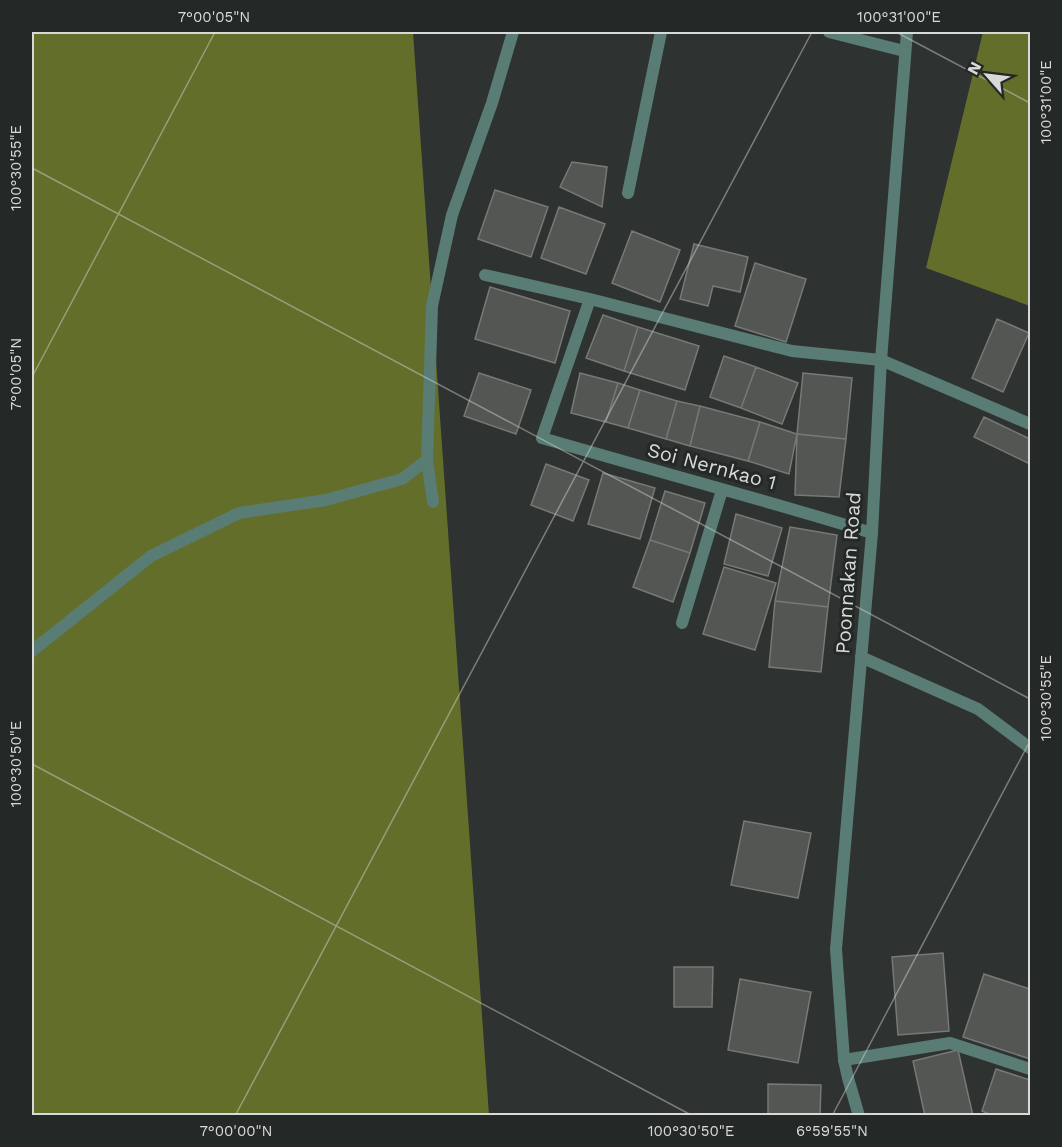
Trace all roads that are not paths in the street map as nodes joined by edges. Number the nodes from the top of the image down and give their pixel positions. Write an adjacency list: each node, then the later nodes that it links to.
1 (513, 32): 11 (street)
2 (660, 32): 6 (street)
3 (829, 32): 5 (street)
4 (907, 32): 5 (street, Poonnakan Road)
5 (904, 51): 9 (street, Poonnakan Road)
6 (628, 193)
7 (485, 275): 8 (street)
8 (591, 299): 9 (street); 12 (street, Soi Nernkao 1)
9 (881, 360): 10 (street); 14 (street, Poonnakan Road)
10 (1030, 424)
11 (427, 459): 13 (street); 16 (street)
12 (722, 490): 14 (street, Soi Nernkao 1); 15 (street)
13 (433, 502)
14 (872, 533): 17 (street, Poonnakan Road)
15 (682, 623)
16 (32, 651)
17 (861, 657): 18 (street); 19 (street, Poonnakan Road)
18 (1030, 748)
19 (844, 1060): 20 (street); 21 (street, Poonnakan Road)
20 (1030, 1069)
21 (859, 1116)

